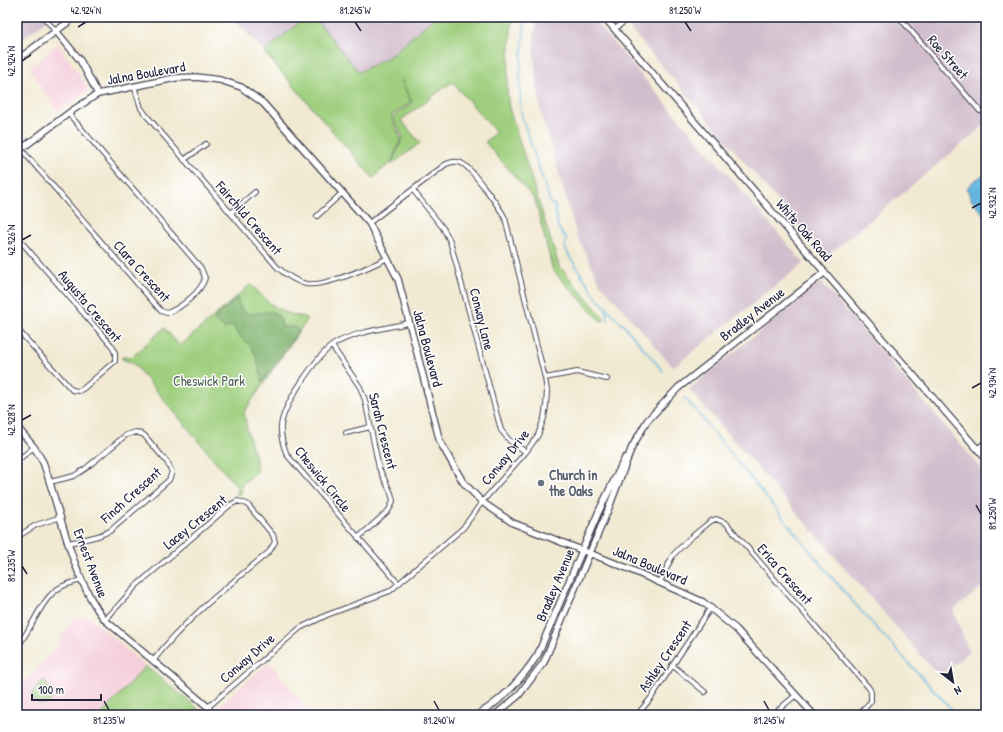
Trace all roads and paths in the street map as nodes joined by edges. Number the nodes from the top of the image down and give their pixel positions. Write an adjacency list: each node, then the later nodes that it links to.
1 (43, 17): 7 (street)
2 (75, 17): 7 (street)
3 (604, 17): 6 (street, White Oak Road)
4 (630, 17): 6 (street)
5 (899, 17): 11 (street, Roe Street)
6 (614, 29): 24 (street, White Oak Road)
7 (56, 31): 8 (street); 10 (street)
8 (17, 60)
9 (134, 86): 10 (street, Jalna Boulevard); 15 (street, Fairchild Crescent); 18 (street, Jalna Boulevard)
10 (98, 94): 12 (street, Jalna Boulevard)
11 (980, 111)
12 (68, 113): 14 (street, Jalna Boulevard); 14 (street, Clara Crescent)
13 (206, 144): 15 (street)
14 (19, 151)
15 (184, 160): 19 (street, Fairchild Crescent)
16 (413, 190): 21 (street, Conway Drive); 28 (street, Conway Drive); 37 (street, Conway Lane)
17 (255, 192): 19 (street)
18 (342, 193): 20 (street); 21 (street, Jalna Boulevard)
19 (231, 213): 23 (street, Fairchild Crescent)
20 (317, 216)
21 (369, 223): 23 (street, Jalna Boulevard)
22 (17, 237): 26 (street, Augusta Crescent)
23 (388, 258): 25 (street, Jalna Boulevard)
24 (825, 272): 35 (street, Bradley Avenue); 36 (street, White Oak Road)
25 (409, 323): 27 (street, Cheswick Circle); 41 (street, Jalna Boulevard)
26 (17, 329)
27 (332, 346): 31 (street, Sarah Crescent); 44 (street, Cheswick Circle)
28 (545, 378): 29 (street); 37 (street, Conway Drive)
29 (607, 379)
30 (17, 427): 34 (street, Ernest Avenue)
31 (370, 427): 32 (street); 44 (street, Sarah Crescent)
32 (346, 433)
33 (986, 444): 36 (street)
34 (34, 447): 39 (street); 40 (street, Ernest Avenue)
35 (632, 447): 46 (street, Bradley Avenue); 47 (street, Bradley Avenue)
36 (978, 450): 38 (street, White Oak Road)
37 (526, 452): 41 (street, Conway Drive)
38 (986, 459)
39 (17, 461)
40 (50, 482): 42 (street, Ernest Avenue); 45 (street, Finch Crescent)
41 (482, 502): 46 (street, Jalna Boulevard); 50 (street, Conway Drive)
42 (61, 517): 43 (street); 45 (street, Ernest Avenue)
43 (17, 537)
44 (358, 538): 50 (street, Cheswick Circle)
45 (69, 543): 48 (street, Ernest Avenue)
46 (583, 551): 47 (street, Jalna Boulevard); 60 (street, Bradley Avenue)
47 (590, 553): 49 (street, Jalna Boulevard); 61 (street, Bradley Avenue)
48 (81, 580): 52 (street, Ernest Avenue); 53 (street)
49 (660, 582): 51 (street, Jalna Boulevard); 65 (street, Erica Crescent)
50 (398, 583): 58 (street, Conway Drive)
51 (711, 607): 55 (street, Ashley Crescent); 57 (street, Jalna Boulevard)
52 (105, 620): 54 (street, Ernest Avenue); 54 (street, Lacey Crescent)
53 (17, 647)
54 (153, 661): 58 (street, Ernest Avenue)
55 (672, 665): 56 (street); 62 (street, Ashley Crescent)
56 (705, 692)
57 (796, 695): 63 (street); 64 (street, Jalna Boulevard)
58 (208, 707): 59 (street, Ernest Avenue)
59 (212, 715)
60 (477, 715)
61 (495, 715)
62 (637, 715)
63 (772, 715)
64 (814, 715)
65 (859, 715)

